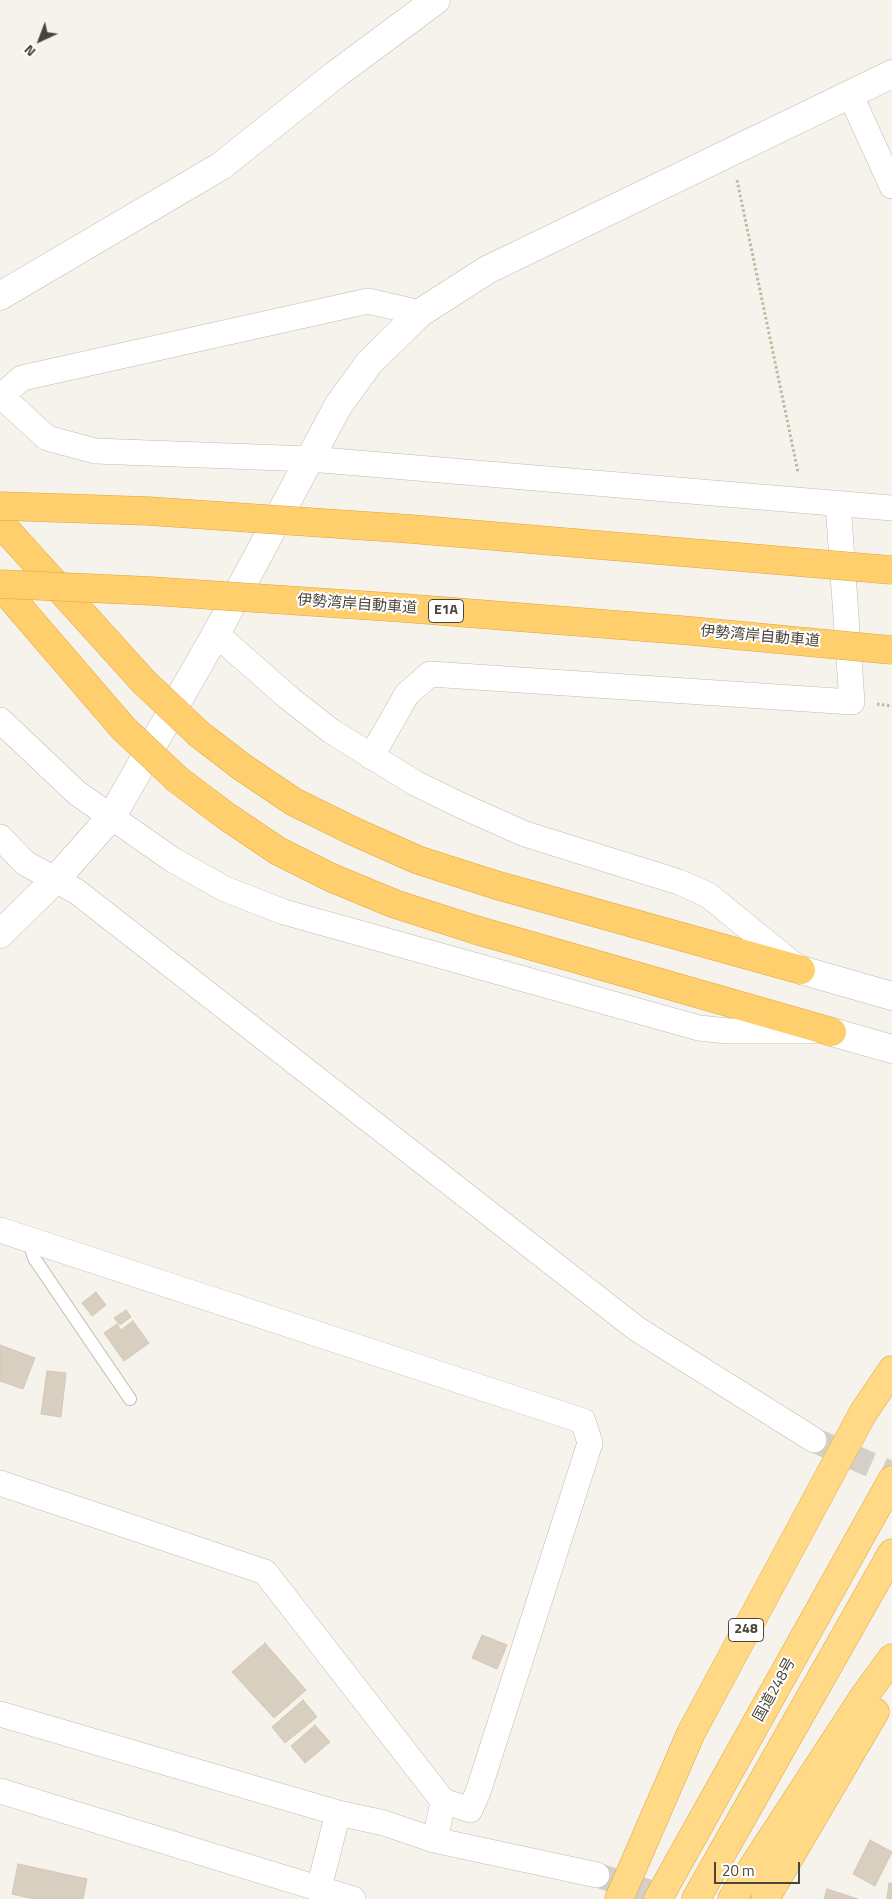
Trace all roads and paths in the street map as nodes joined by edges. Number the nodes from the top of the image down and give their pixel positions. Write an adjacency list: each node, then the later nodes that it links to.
1 (436, 0): 6 (street)
2 (892, 74): 3 (street)
3 (850, 94): 4 (street); 5 (street)
4 (730, 151): 7 (street); 10 (path)
5 (892, 186)
6 (0, 296)
7 (420, 313): 8 (street); 9 (street)
8 (0, 395): 9 (street)
9 (310, 459): 10 (street); 17 (street)
10 (804, 500): 11 (street)
11 (838, 502): 13 (street); 20 (street)
12 (0, 506): 15 (highway, bridge)
13 (892, 508)
14 (0, 523): 25 (highway, bridge)
15 (892, 570)
16 (0, 585): 18 (highway, 伊勢湾岸自動車道 / E1A, bridge); 27 (highway, bridge)
17 (216, 634): 20 (street); 21 (street)
18 (892, 650)
19 (0, 720): 21 (street)
20 (371, 757): 25 (street)
21 (112, 816): 23 (street); 27 (street)
22 (0, 837): 23 (street)
23 (56, 880): 24 (street); 33 (street)
24 (0, 934)
25 (801, 970): 26 (street)
26 (892, 996)
27 (832, 1032): 28 (street)
28 (892, 1049)
29 (0, 1230): 30 (street)
30 (28, 1239): 32 (lane); 41 (street)
31 (892, 1370): 47 (highway, 248)
32 (130, 1399)
33 (814, 1440)
34 (892, 1480): 48 (highway, 国道248号)
35 (0, 1483): 41 (street)
36 (892, 1553): 49 (highway)
37 (892, 1658): 50 (highway)
38 (892, 1664): 51 (highway)
39 (0, 1714): 42 (street)
40 (0, 1791): 45 (street)
41 (443, 1801): 43 (street)
42 (338, 1813): 43 (street); 45 (street)
43 (434, 1840): 44 (street)
44 (597, 1875)
45 (319, 1888): 46 (street)
46 (353, 1899)
47 (619, 1899)
48 (658, 1899)
49 (696, 1899)
50 (732, 1899)
51 (765, 1899)

